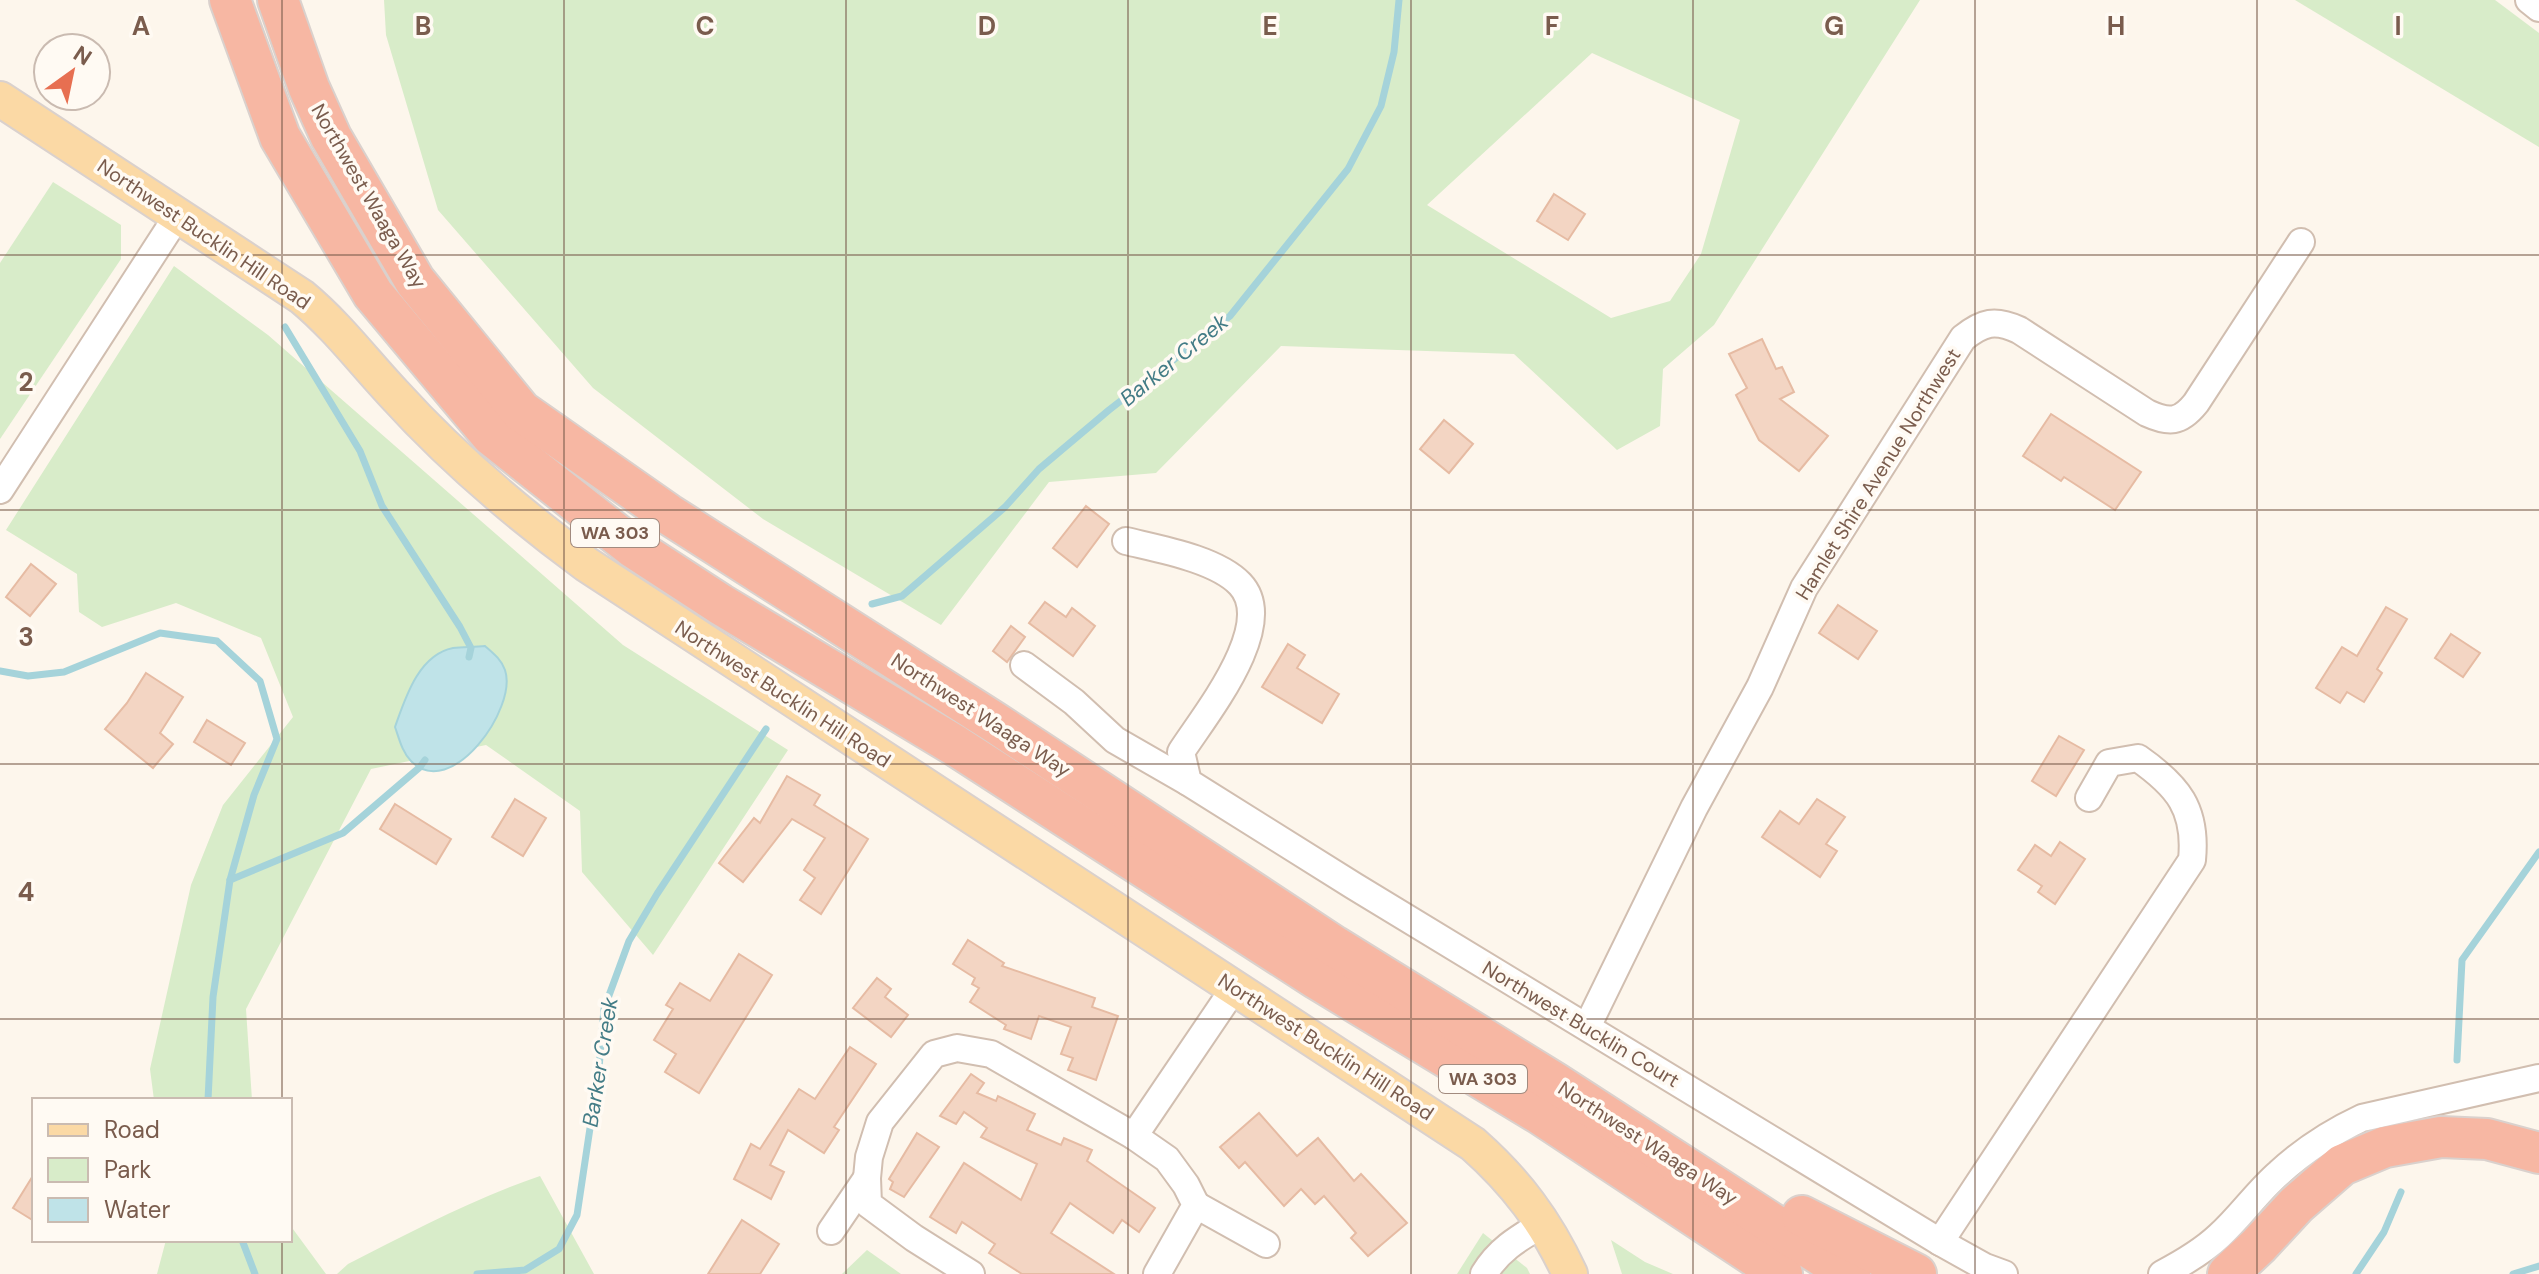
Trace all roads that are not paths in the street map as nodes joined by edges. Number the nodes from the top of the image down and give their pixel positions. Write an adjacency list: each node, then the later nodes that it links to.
1 (230, 0): 32 (highway, Northwest Waaga Way / WA 303)
2 (278, 0): 6 (highway, Northwest Waaga Way / WA 303)
3 (294, 0): 6 (highway)
4 (2529, 0): 5 (street)
5 (2539, 8)
6 (309, 88): 18 (highway, Northwest Waaga Way / WA 303)
7 (0, 99): 8 (main road, Northwest Bucklin Hill Road)
8 (178, 215): 10 (street); 15 (main road, Northwest Bucklin Hill Road)
9 (2301, 242): 16 (street, Hamlet Shire Avenue Northwest)
10 (0, 490)
11 (1126, 541): 13 (street)
12 (1024, 665): 13 (street, Northwest Bucklin Court)
13 (1188, 782): 16 (street, Northwest Bucklin Court)
14 (2089, 798): 26 (street)
15 (1235, 987): 19 (street); 24 (main road, Northwest Bucklin Hill Road)
16 (1587, 1027): 26 (street, Northwest Bucklin Court)
17 (2539, 1078): 36 (street)
18 (1578, 1099): 33 (highway, Northwest Waaga Way / WA 303); 34 (highway)
19 (1134, 1136): 22 (street); 23 (street)
20 (2539, 1153): 37 (highway)
21 (2539, 1174): 38 (highway)
22 (867, 1178): 25 (street); 28 (street)
23 (1196, 1205): 27 (street); 29 (street)
24 (1544, 1223): 30 (street); 31 (main road, Northwest Bucklin Hill Road)
25 (831, 1231)
26 (1940, 1242): 35 (street, Northwest Bucklin Court)
27 (1266, 1244)
28 (971, 1274)
29 (1157, 1274)
30 (1484, 1274)
31 (1570, 1274)
32 (1782, 1274)
33 (1850, 1274)
34 (1916, 1274)
35 (2004, 1274)
36 (2162, 1274)
37 (2228, 1274)
38 (2272, 1274)

